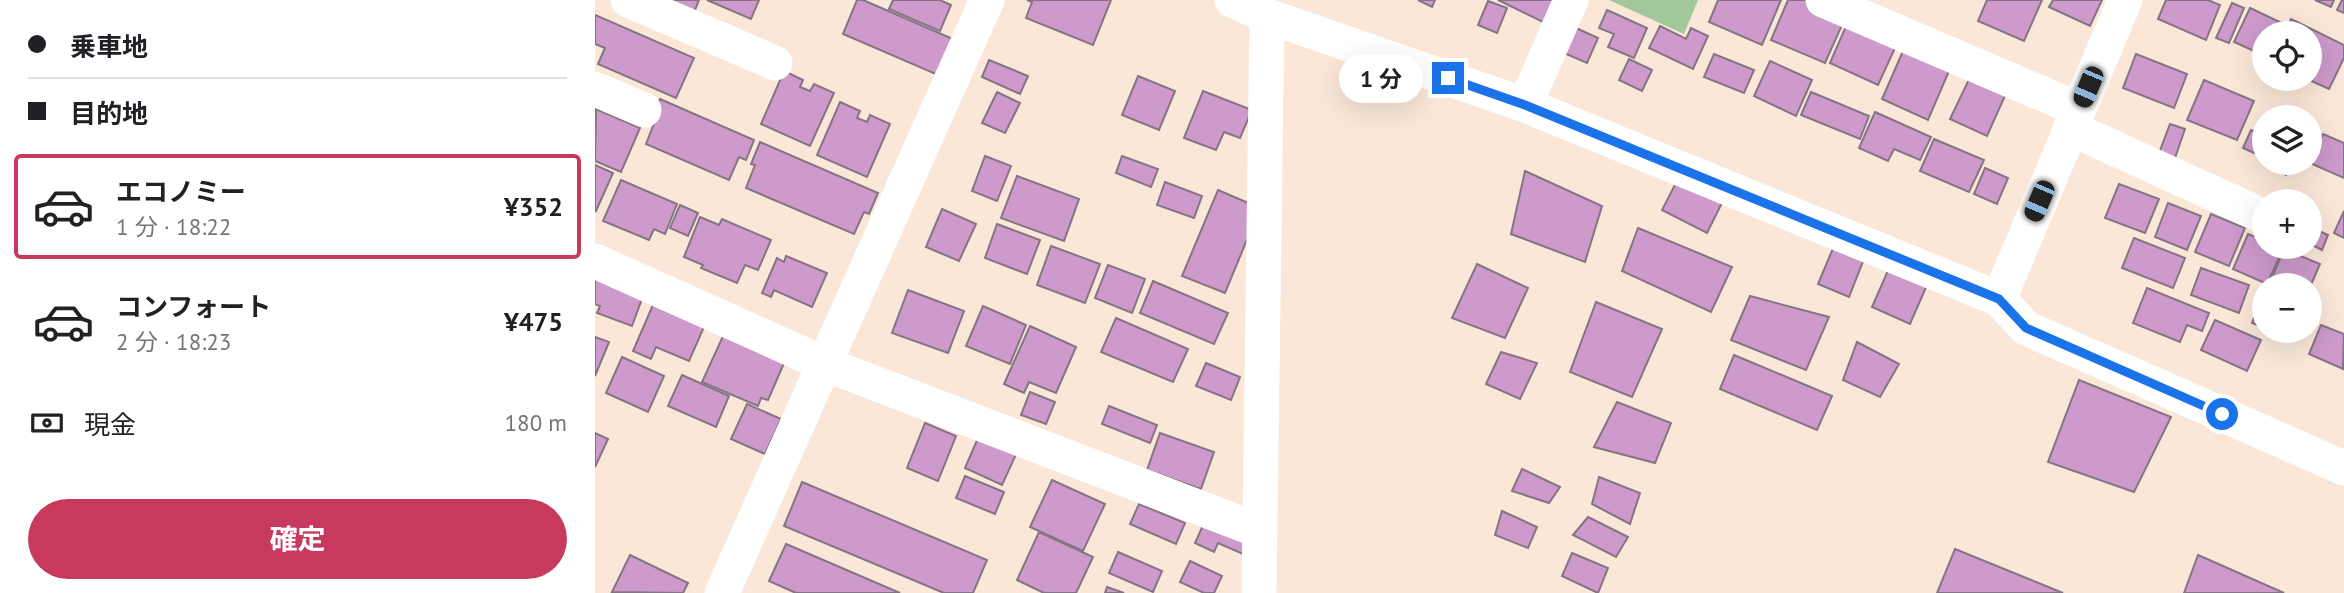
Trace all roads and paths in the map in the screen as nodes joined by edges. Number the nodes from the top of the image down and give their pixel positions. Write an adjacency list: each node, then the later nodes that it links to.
1 (628, 0): 8 (street)
2 (987, 0): 16 (street)
3 (1232, 0): 7 (street)
4 (1571, 0): 10 (street)
5 (1823, 0): 12 (street)
6 (2125, 0): 12 (street)
7 (1267, 16): 10 (street); 18 (street)
8 (775, 63)
9 (595, 89): 11 (street)
10 (1525, 105): 15 (street)
11 (644, 110)
12 (2074, 118): 13 (street); 15 (street)
13 (2252, 210)
14 (595, 261): 16 (street)
15 (1999, 299): 17 (street)
16 (825, 363): 18 (street); 19 (street)
17 (2344, 468)
18 (1260, 531): 20 (street)
19 (722, 593)
20 (1259, 593)

